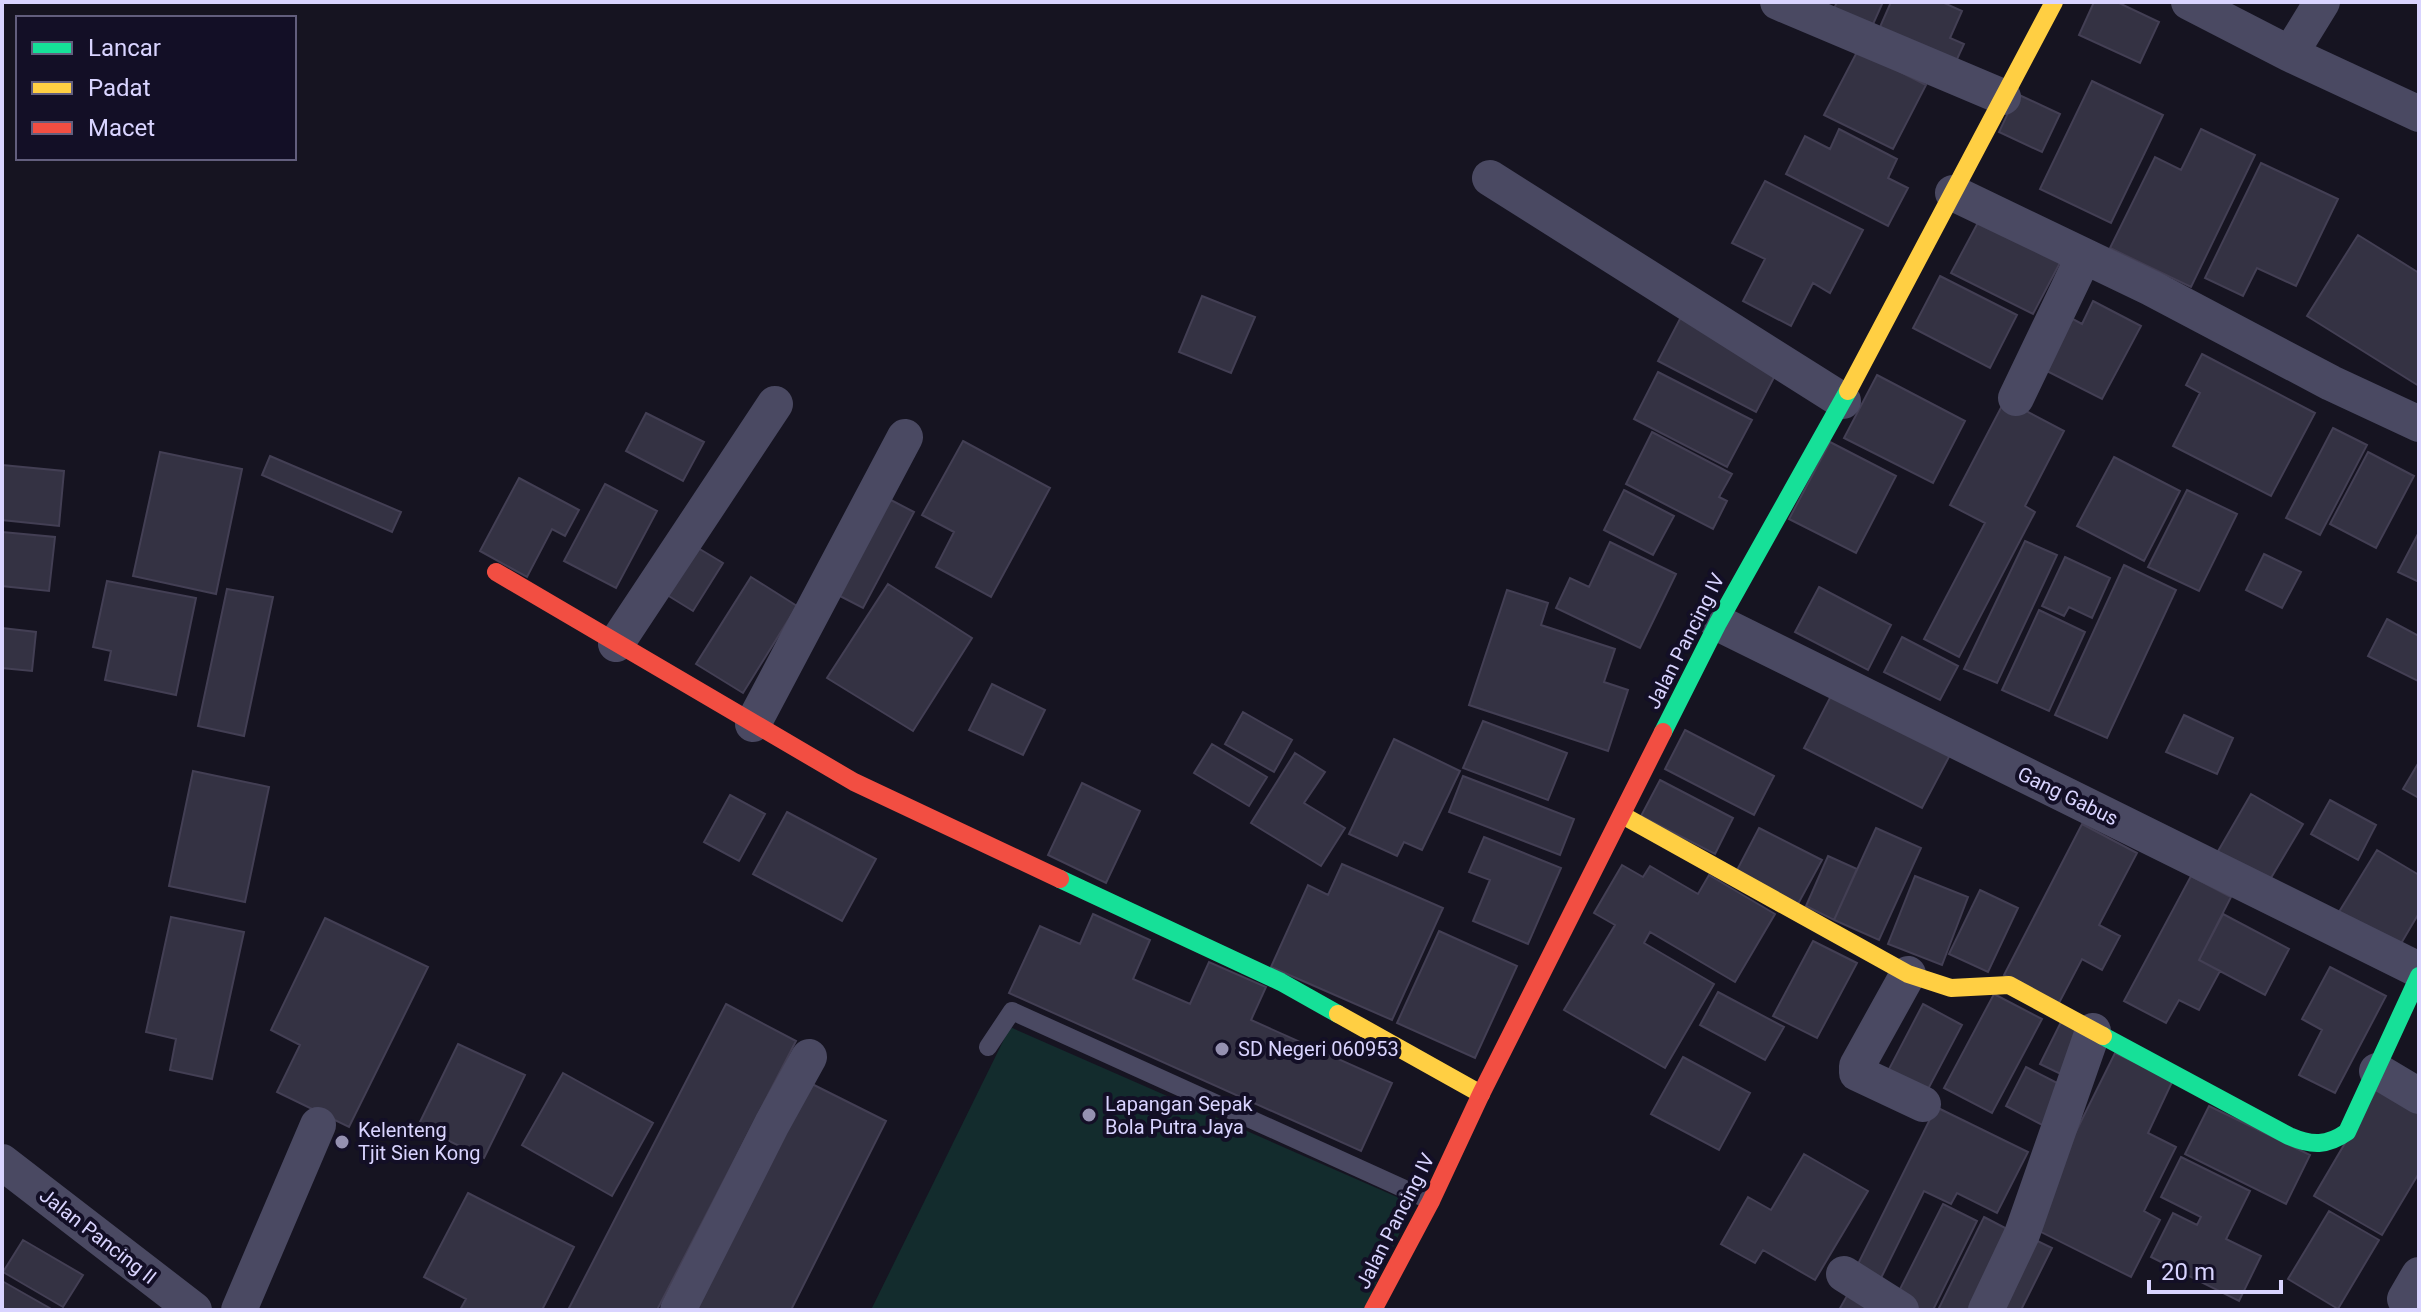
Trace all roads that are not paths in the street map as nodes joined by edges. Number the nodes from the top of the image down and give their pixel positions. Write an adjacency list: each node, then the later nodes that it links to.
1 (1778, 2): 6 (street)
2 (2054, 2): 6 (street, Jalan Pancing IV)
3 (2189, 2): 5 (street)
4 (2322, 2): 5 (street)
5 (2290, 54): 7 (street)
6 (2003, 97): 9 (street, Jalan Pancing IV)
7 (2419, 114)
8 (1490, 178): 12 (street)
9 (1953, 193): 10 (street); 12 (street, Jalan Pancing IV)
10 (2084, 256): 11 (street); 14 (street)
11 (2016, 398)
12 (1843, 401): 17 (street, Jalan Pancing IV)
13 (775, 404): 18 (street)
14 (2419, 424)
15 (905, 437): 19 (street)
16 (496, 572): 18 (street)
17 (1718, 623): 20 (street, Jalan Pancing IV); 21 (street, Gang Gabus)
18 (616, 644): 19 (street)
19 (753, 724): 27 (street)
20 (1622, 815): 22 (street); 27 (street, Jalan Pancing IV)
21 (2419, 973): 26 (street)
22 (1908, 974): 23 (street); 29 (street)
23 (2093, 1031): 26 (street); 39 (street)
24 (988, 1047): 32 (lane)
25 (809, 1057): 36 (street)
26 (2377, 1071): 28 (street)
27 (1481, 1094): 32 (street, Jalan Pancing IV)
28 (2419, 1096)
29 (1923, 1104)
30 (318, 1125): 35 (street)
31 (2, 1162): 34 (street, Jalan Pancing II)
32 (1431, 1201): 37 (street, Jalan Pancing IV)
33 (1844, 1274): 38 (street)
34 (194, 1310)
35 (239, 1310)
36 (678, 1310)
37 (1373, 1310)
38 (1901, 1310)
39 (1986, 1310)

